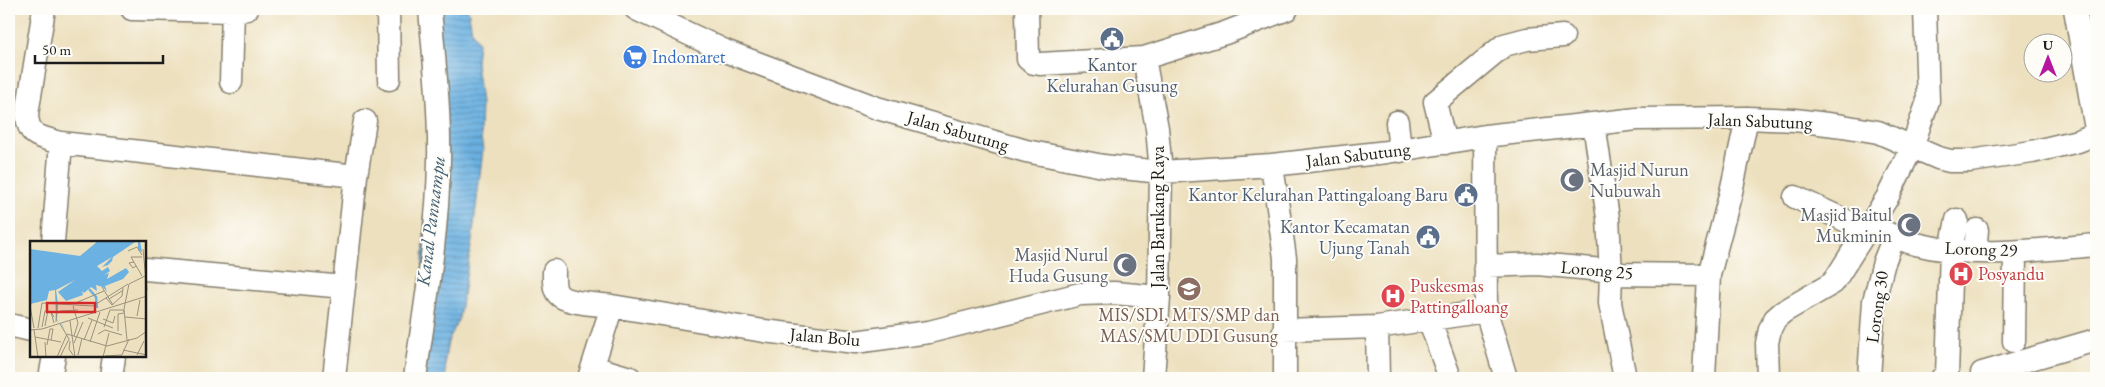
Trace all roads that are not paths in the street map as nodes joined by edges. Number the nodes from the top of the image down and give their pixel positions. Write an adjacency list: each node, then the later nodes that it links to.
1 (44, 9): 22 (street)
2 (132, 9): 3 (street)
3 (238, 9): 14 (street)
4 (388, 9): 13 (street)
5 (430, 9): 61 (street)
6 (636, 9): 27 (street, Jalan Sabutung)
7 (1027, 9): 12 (street)
8 (1287, 9): 12 (street)
9 (1924, 9): 24 (street)
10 (2075, 9): 19 (street)
11 (1563, 36): 23 (street)
12 (1144, 58): 27 (street, Jalan Barukang Raya)
13 (388, 79)
14 (231, 82)
15 (1747, 118): 18 (street, Jalan Sabutung); 24 (street, Jalan Sabutung); 41 (street)
16 (365, 121): 28 (street)
17 (1397, 122): 25 (street)
18 (1594, 124): 21 (street, Jalan Sabutung); 40 (street)
19 (2096, 130)
20 (2096, 134): 24 (street, Jalan Sabutung)
21 (1485, 136): 23 (street, Jalan Sabutung); 37 (street)
22 (61, 143): 28 (street); 33 (street)
23 (1445, 143): 25 (street, Jalan Sabutung)
24 (1912, 147): 31 (street)
25 (1400, 150): 26 (street, Jalan Sabutung)
26 (1272, 165): 27 (street, Jalan Sabutung); 50 (street)
27 (1161, 172): 43 (street, Jalan Barukang Raya)
28 (356, 176): 42 (street)
29 (1795, 197): 31 (street, Lorong 29)
30 (1957, 220): 35 (street)
31 (1864, 233): 32 (street, Lorong 29); 70 (street)
32 (1894, 237): 35 (street, Lorong 29); 71 (street, Lorong 30)
33 (53, 241)
34 (2096, 245): 36 (street, Lorong 29)
35 (1951, 249): 36 (street, Lorong 29); 57 (street)
36 (2015, 252): 52 (street)
37 (1485, 266): 40 (street, Lorong 25); 45 (street)
38 (146, 269): 42 (street)
39 (554, 271): 44 (street, Jalan Bolu)
40 (1611, 274): 41 (street, Lorong 25); 68 (street)
41 (1709, 275): 69 (street)
42 (344, 287): 60 (street)
43 (1159, 297): 44 (street, Jalan Bolu); 63 (street, Jalan Barukang Raya)
44 (612, 306): 55 (street)
45 (1486, 311): 46 (street); 67 (street)
46 (1429, 319): 48 (street); 66 (street)
47 (9, 325): 49 (street)
48 (1377, 327): 50 (street); 65 (street)
49 (30, 330)
50 (1284, 330): 64 (street)
51 (2096, 340): 56 (street)
52 (2014, 341)
53 (54, 357): 58 (street)
54 (114, 357): 59 (street)
55 (591, 373): 62 (street)
56 (1982, 373)
57 (1945, 377)
58 (50, 378)
59 (111, 378)
60 (334, 378)
61 (415, 378)
62 (630, 378)
63 (1153, 378)
64 (1285, 378)
65 (1378, 378)
66 (1450, 378)
67 (1506, 378)
68 (1623, 378)
69 (1704, 378)
70 (1768, 378)
71 (1869, 378)

